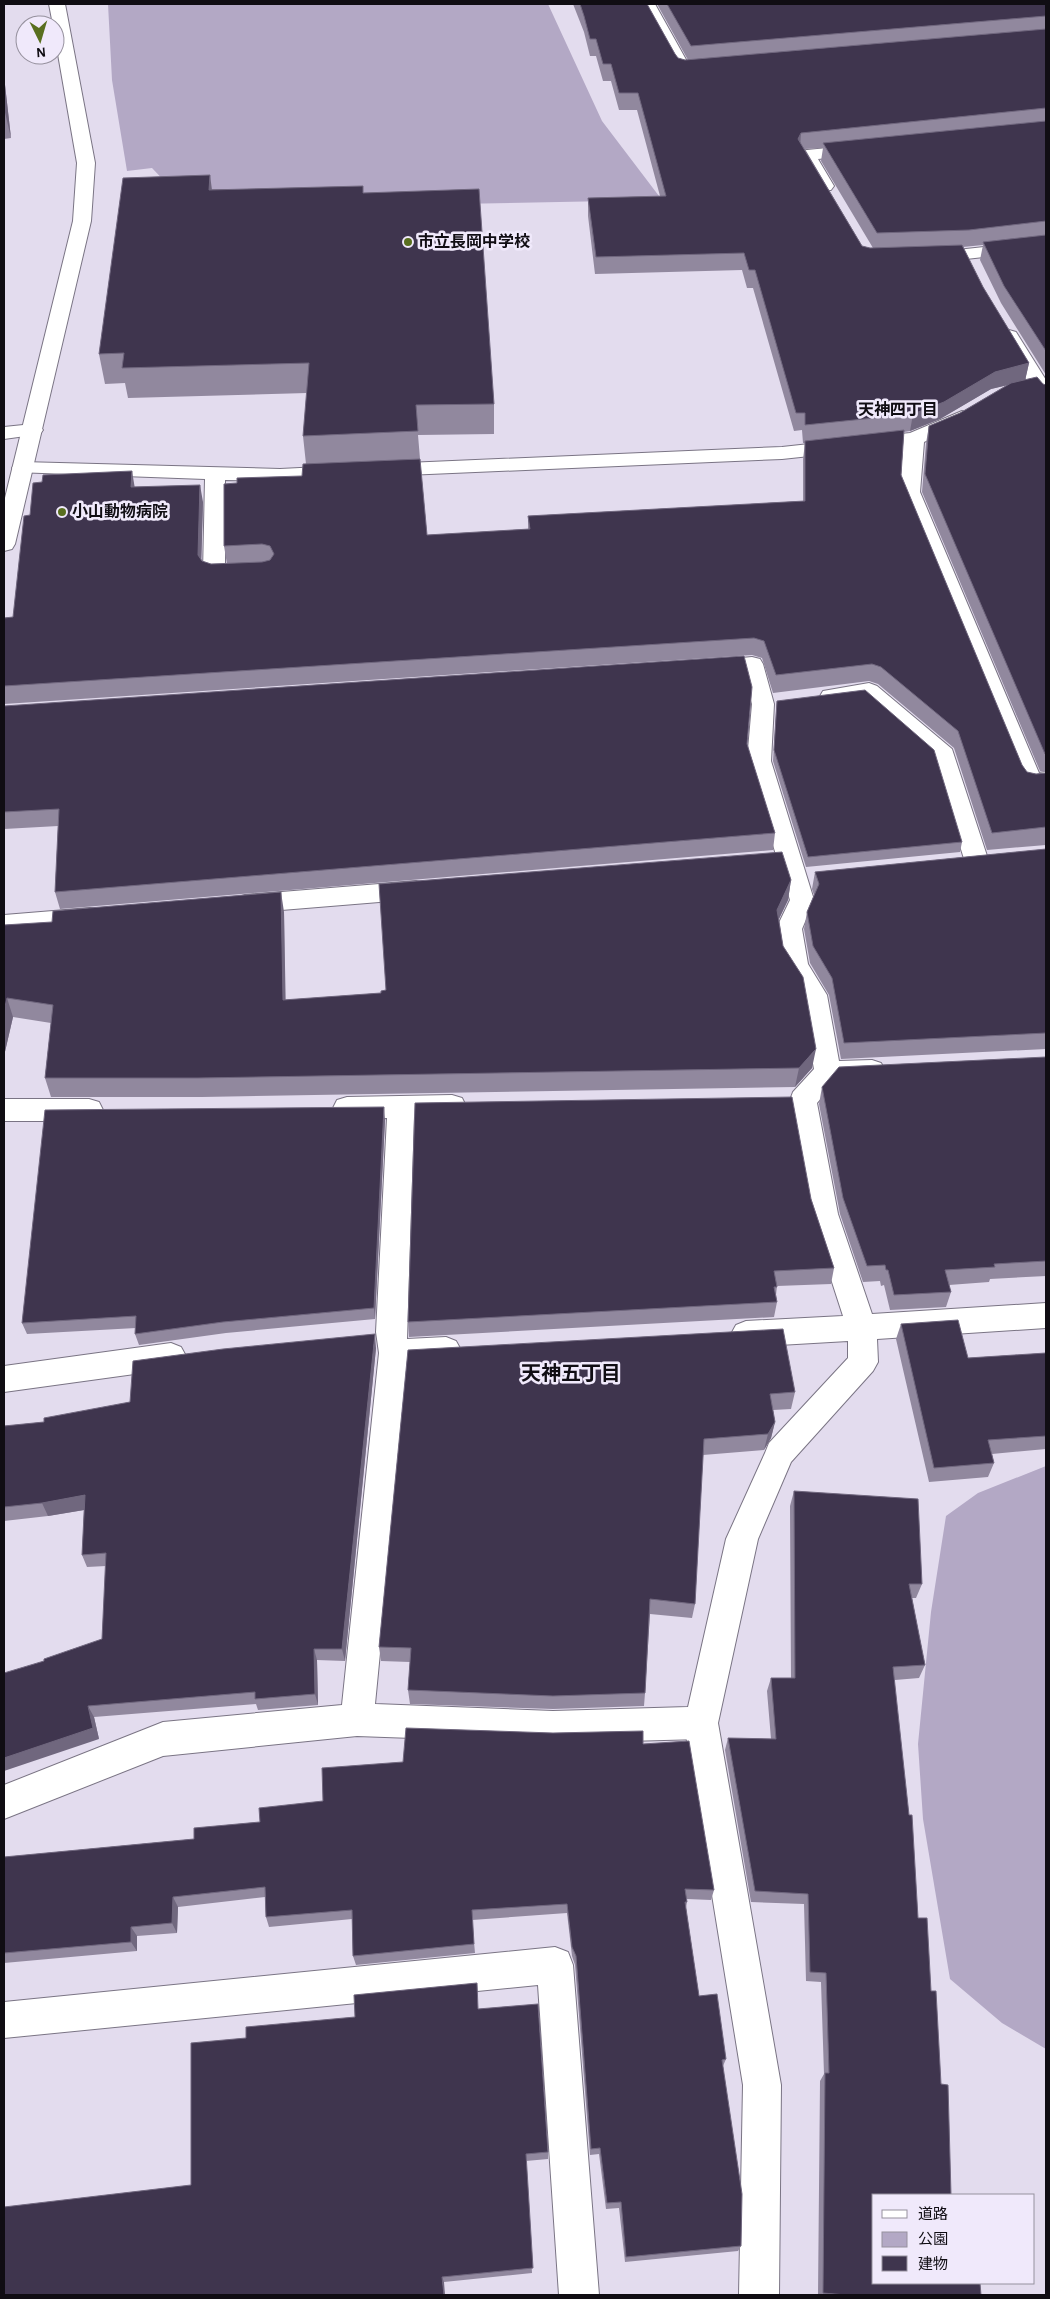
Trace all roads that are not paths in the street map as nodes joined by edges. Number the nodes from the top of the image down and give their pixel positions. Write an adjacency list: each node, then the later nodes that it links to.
1 (57, 4): 13 (street)
2 (647, 4): 3 (street)
3 (723, 66)
4 (874, 149): 5 (street)
5 (832, 198)
6 (1046, 245): 7 (street)
7 (966, 254): 8 (street); 9 (street)
8 (946, 255)
9 (974, 271)
10 (1000, 320): 11 (street)
11 (1039, 389)
12 (982, 405): 15 (street)
13 (33, 430): 14 (street); 16 (street)
14 (4, 433)
15 (914, 439): 17 (street); 22 (street)
16 (22, 468): 17 (street); 18 (street)
17 (215, 473): 19 (street)
18 (4, 541)
19 (264, 570)
20 (692, 668): 29 (street)
21 (811, 698): 23 (street)
22 (1046, 780)
23 (978, 862)
24 (441, 888): 25 (street)
25 (222, 906)
26 (113, 915): 27 (street)
27 (4, 924)
28 (897, 1068): 29 (street)
29 (828, 1072): 30 (street)
30 (803, 1100): 31 (street); 38 (street)
31 (774, 1101)
32 (480, 1106): 33 (street)
33 (401, 1107): 34 (street); 41 (street)
34 (322, 1109)
35 (4, 1110): 36 (street)
36 (113, 1110)
37 (1046, 1316): 38 (street)
38 (862, 1328): 40 (street); 46 (street)
39 (362, 1335): 41 (street)
40 (722, 1335)
41 (393, 1343): 42 (street); 45 (street)
42 (474, 1349)
43 (197, 1352): 44 (street)
44 (4, 1379)
45 (357, 1720): 46 (street); 47 (street)
46 (702, 1723): 50 (street)
47 (4, 1802)
48 (4, 2020): 49 (street)
49 (578, 2295)
50 (759, 2295)

